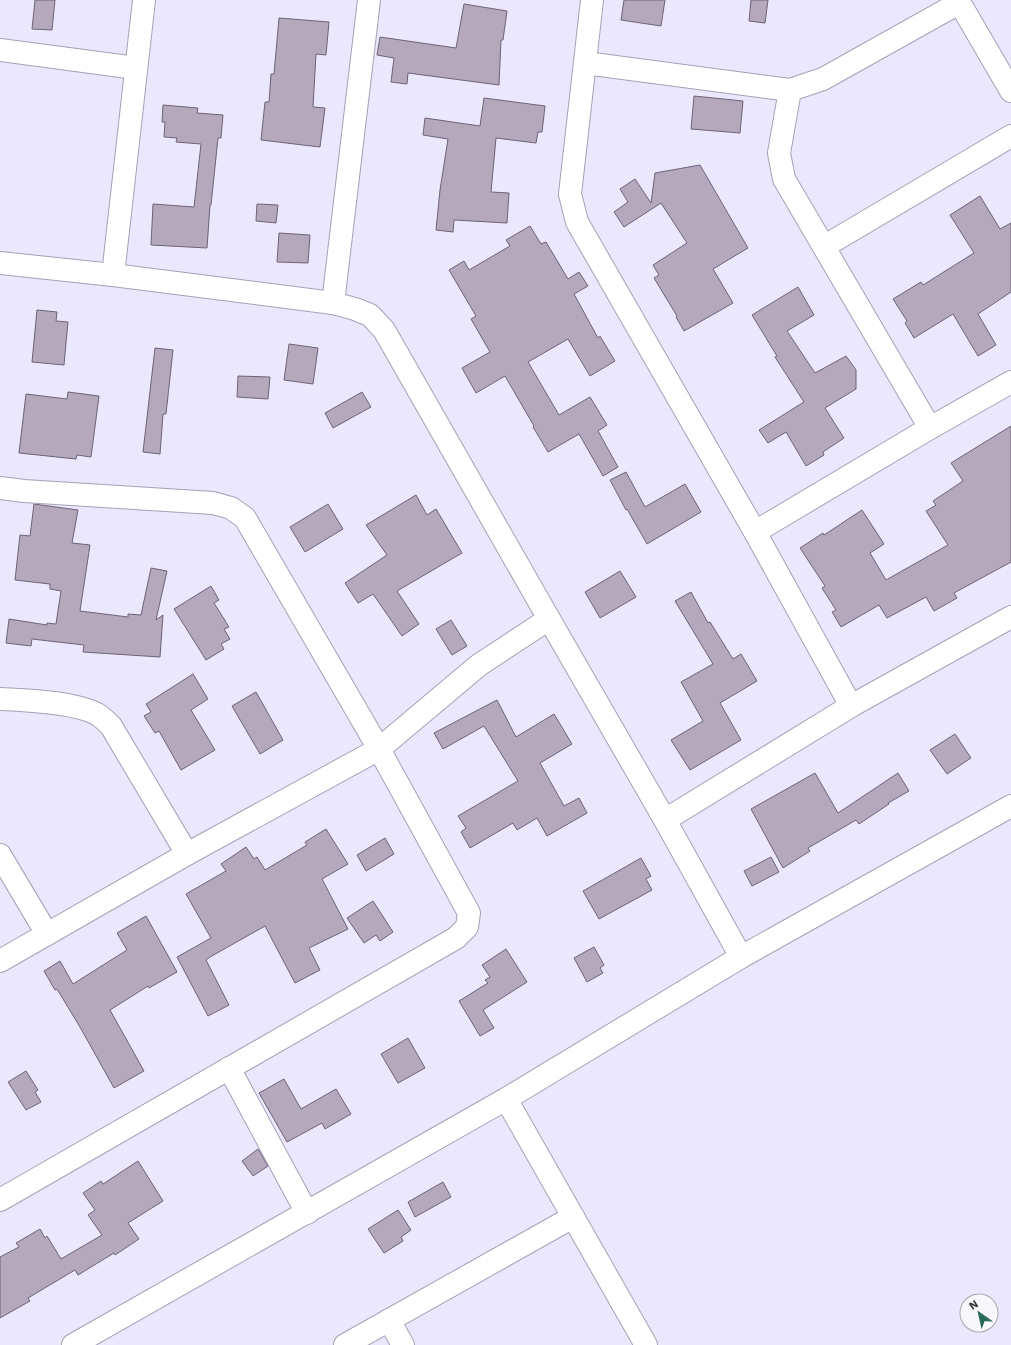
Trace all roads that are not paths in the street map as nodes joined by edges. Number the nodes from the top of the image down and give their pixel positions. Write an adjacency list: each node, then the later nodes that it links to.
1 (144, 0): 7 (street)
2 (369, 0): 14 (street)
3 (592, 0): 6 (street)
4 (958, 1): 8 (street); 9 (street)
5 (0, 50): 7 (street)
6 (585, 63): 8 (street); 18 (street)
7 (136, 68): 13 (street)
8 (790, 90): 11 (street)
9 (1011, 91)
10 (1011, 136): 11 (street)
11 (825, 246): 16 (street)
12 (0, 263): 13 (street)
13 (113, 275): 14 (street)
14 (333, 302): 20 (street)
15 (1011, 382): 16 (street)
16 (930, 428): 18 (street)
17 (0, 488): 23 (street)
18 (755, 532): 22 (street)
19 (1011, 617): 22 (street)
20 (548, 619): 23 (street); 25 (street)
21 (0, 698): 26 (street)
22 (851, 706): 25 (street)
23 (379, 749): 26 (street); 31 (street)
24 (1011, 806): 29 (street)
25 (665, 820): 29 (street)
26 (187, 854): 28 (street)
27 (0, 855): 28 (street)
28 (47, 934): 30 (street)
29 (741, 957): 32 (street)
30 (0, 961)
31 (229, 1068): 33 (street); 34 (street)
32 (506, 1099): 34 (street); 35 (street)
33 (0, 1200)
34 (307, 1213): 37 (street)
35 (574, 1217): 36 (street); 40 (street)
36 (388, 1320): 38 (street); 39 (street)
37 (73, 1345)
38 (345, 1345)
39 (403, 1345)
40 (646, 1345)

